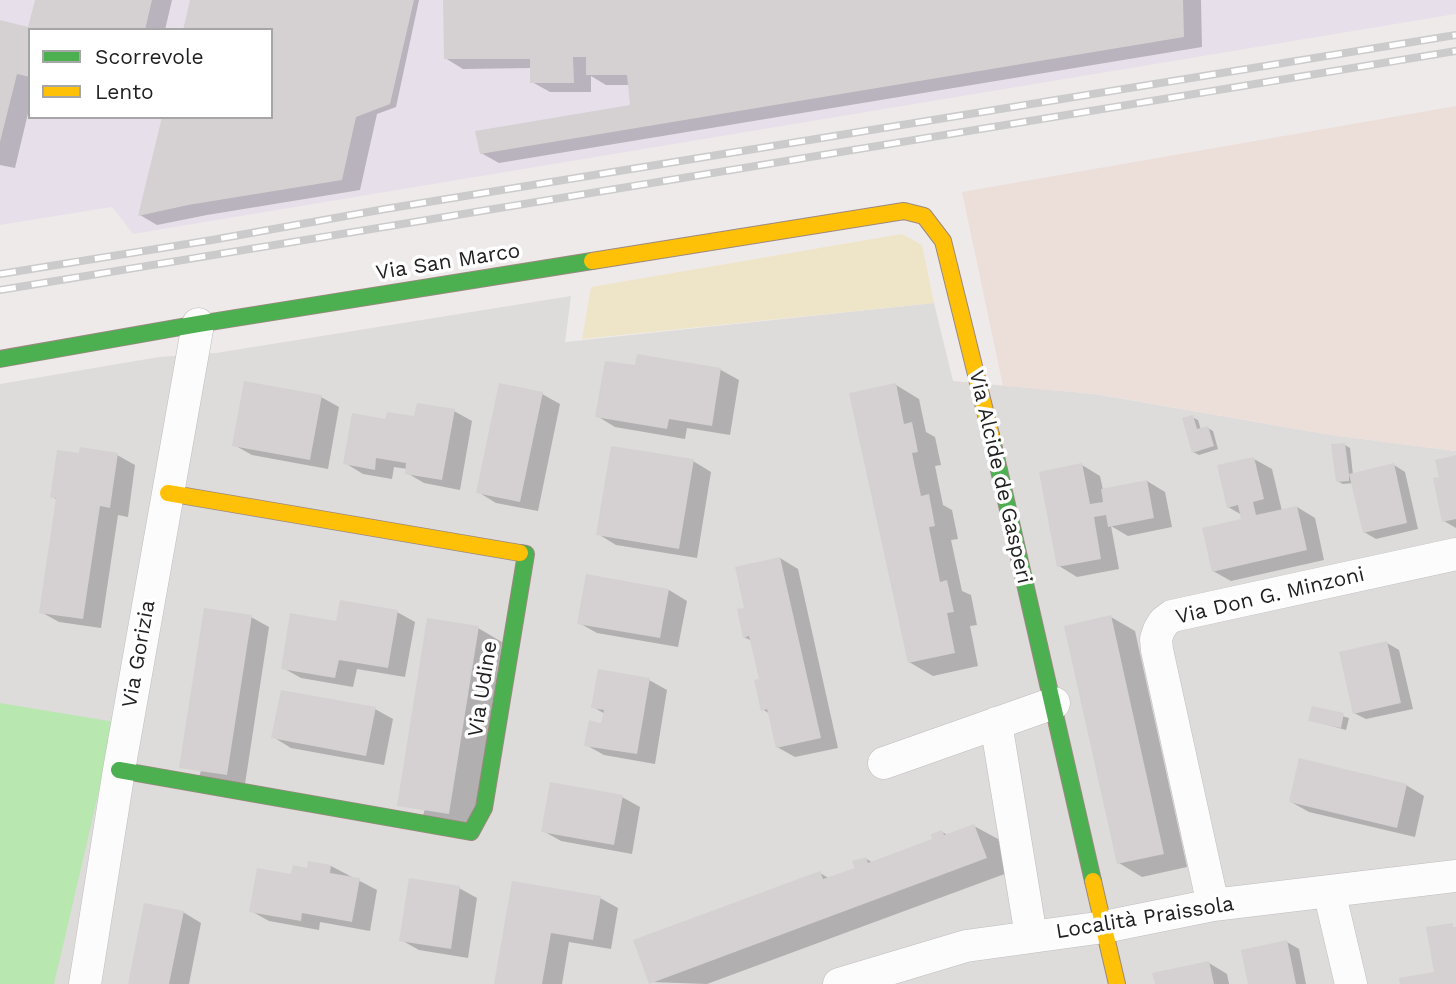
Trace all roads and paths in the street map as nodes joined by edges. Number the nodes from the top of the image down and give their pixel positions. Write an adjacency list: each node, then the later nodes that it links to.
1 (904, 211): 2 (street, Via San Marco); 6 (street, Via Alcide de Gasperi)
2 (198, 324): 3 (street, Via San Marco); 4 (street, Via Gorizia)
3 (0, 359)
4 (168, 493): 9 (street, Via Gorizia); 9 (street, Via Udine)
5 (1456, 554): 12 (street, Via Don G. Minzoni)
6 (1054, 704): 7 (street); 13 (street, Via Alcide de Gasperi)
7 (996, 723): 8 (street); 14 (street)
8 (884, 763)
9 (118, 770): 15 (street, Via Gorizia)
10 (1456, 876): 11 (street, Località Praissola)
11 (1329, 891): 12 (street, Località Praissola); 18 (street)
12 (1213, 905): 13 (street, Località Praissola)
13 (1104, 927): 14 (street, Località Praissola); 17 (street, Via Alcide de Gasperi)
14 (1031, 936): 16 (street, Località Praissola)
15 (85, 984)
16 (839, 984)
17 (1117, 984)
18 (1351, 984)

